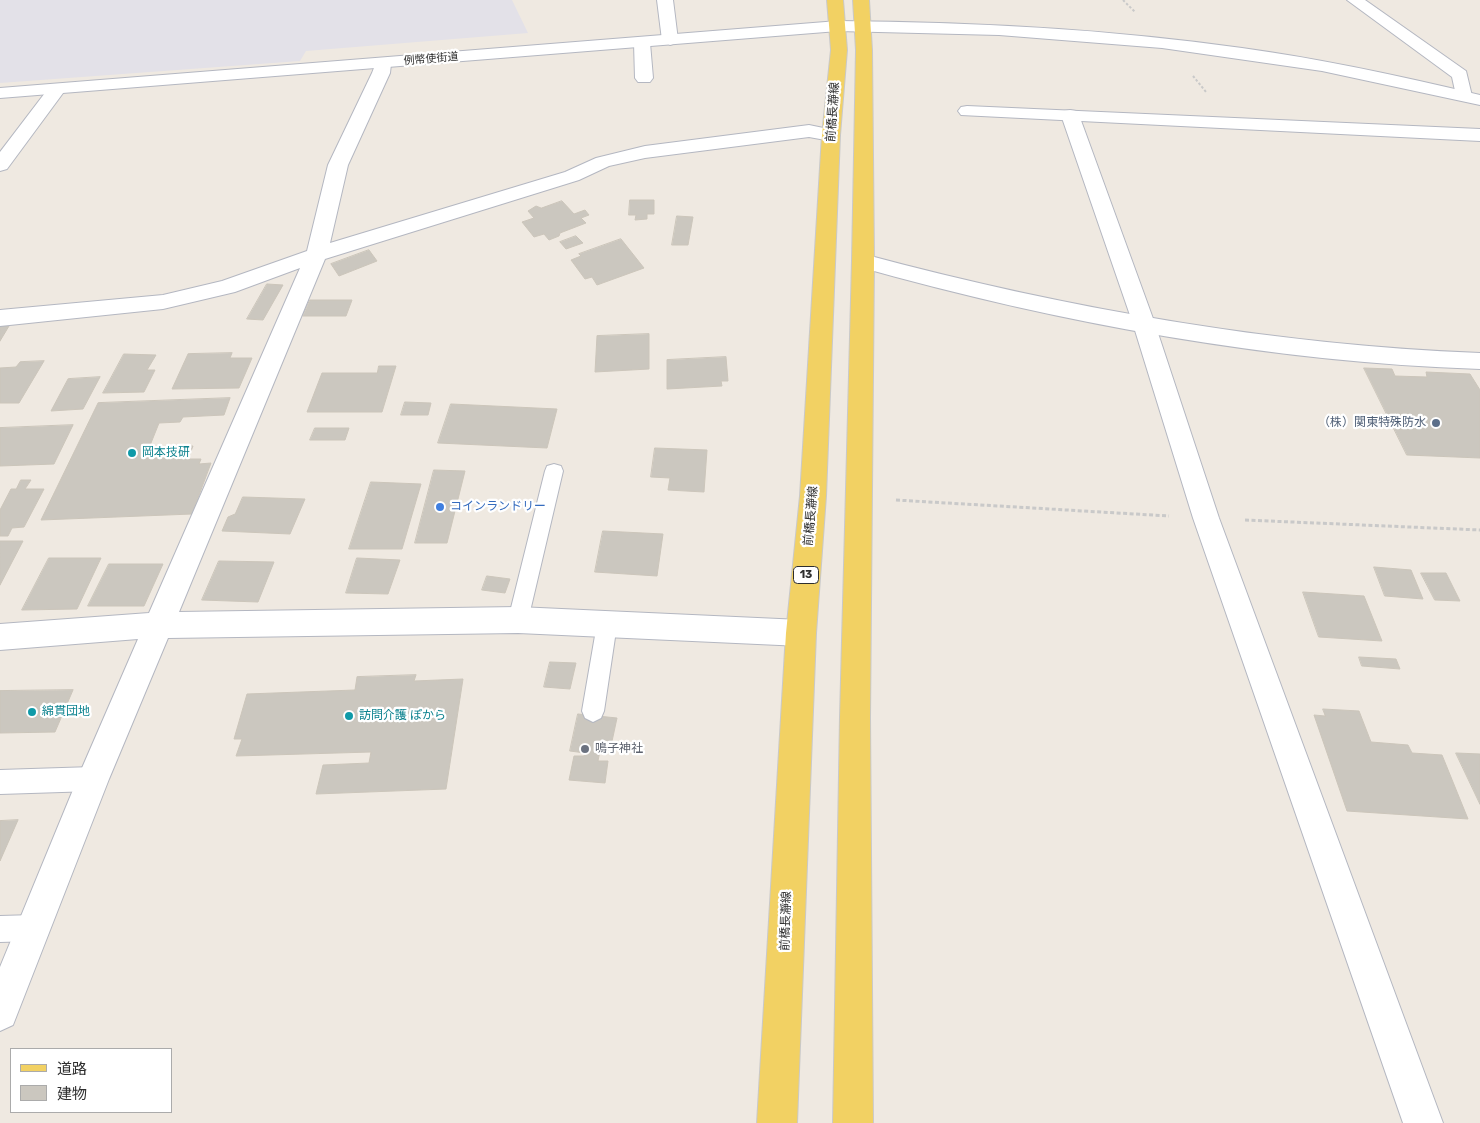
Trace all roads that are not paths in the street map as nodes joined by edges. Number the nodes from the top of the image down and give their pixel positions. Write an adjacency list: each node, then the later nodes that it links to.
1 (665, 0): 4 (street)
2 (1356, 0): 10 (street)
3 (849, 13): 4 (street, 例幣使街道); 10 (street, 例幣使街道); 14 (main road, 前橋長瀞線 / 13); 18 (main road)
4 (670, 40): 5 (street, 例幣使街道)
5 (642, 42): 6 (street, 例幣使街道); 7 (street)
6 (383, 64): 8 (street, 例幣使街道); 17 (street)
7 (644, 78)
8 (57, 89): 9 (street, 例幣使街道); 16 (street)
9 (0, 94)
10 (1463, 96): 11 (street, 例幣使街道)
11 (1480, 100)
12 (967, 111): 13 (street)
13 (1070, 115): 15 (street); 20 (street)
14 (831, 135): 17 (street); 26 (main road, 前橋長瀞線 / 13)
15 (1480, 135)
16 (0, 165)
17 (316, 256): 19 (street); 25 (street)
18 (863, 261): 20 (street); 35 (main road)
19 (0, 318)
20 (1144, 324): 21 (street); 36 (street)
21 (1480, 361)
22 (554, 471): 23 (lane)
23 (518, 620): 24 (street); 25 (street)
24 (608, 624): 26 (street); 28 (lane)
25 (158, 625): 27 (street); 29 (street)
26 (801, 633): 34 (main road, 前橋長瀞線 / 13)
27 (0, 637)
28 (593, 711)
29 (93, 779): 30 (lane); 31 (street)
30 (0, 782)
31 (34, 928): 32 (lane); 33 (street)
32 (0, 929)
33 (0, 1012)
34 (778, 1123)
35 (853, 1123)
36 (1423, 1123)

